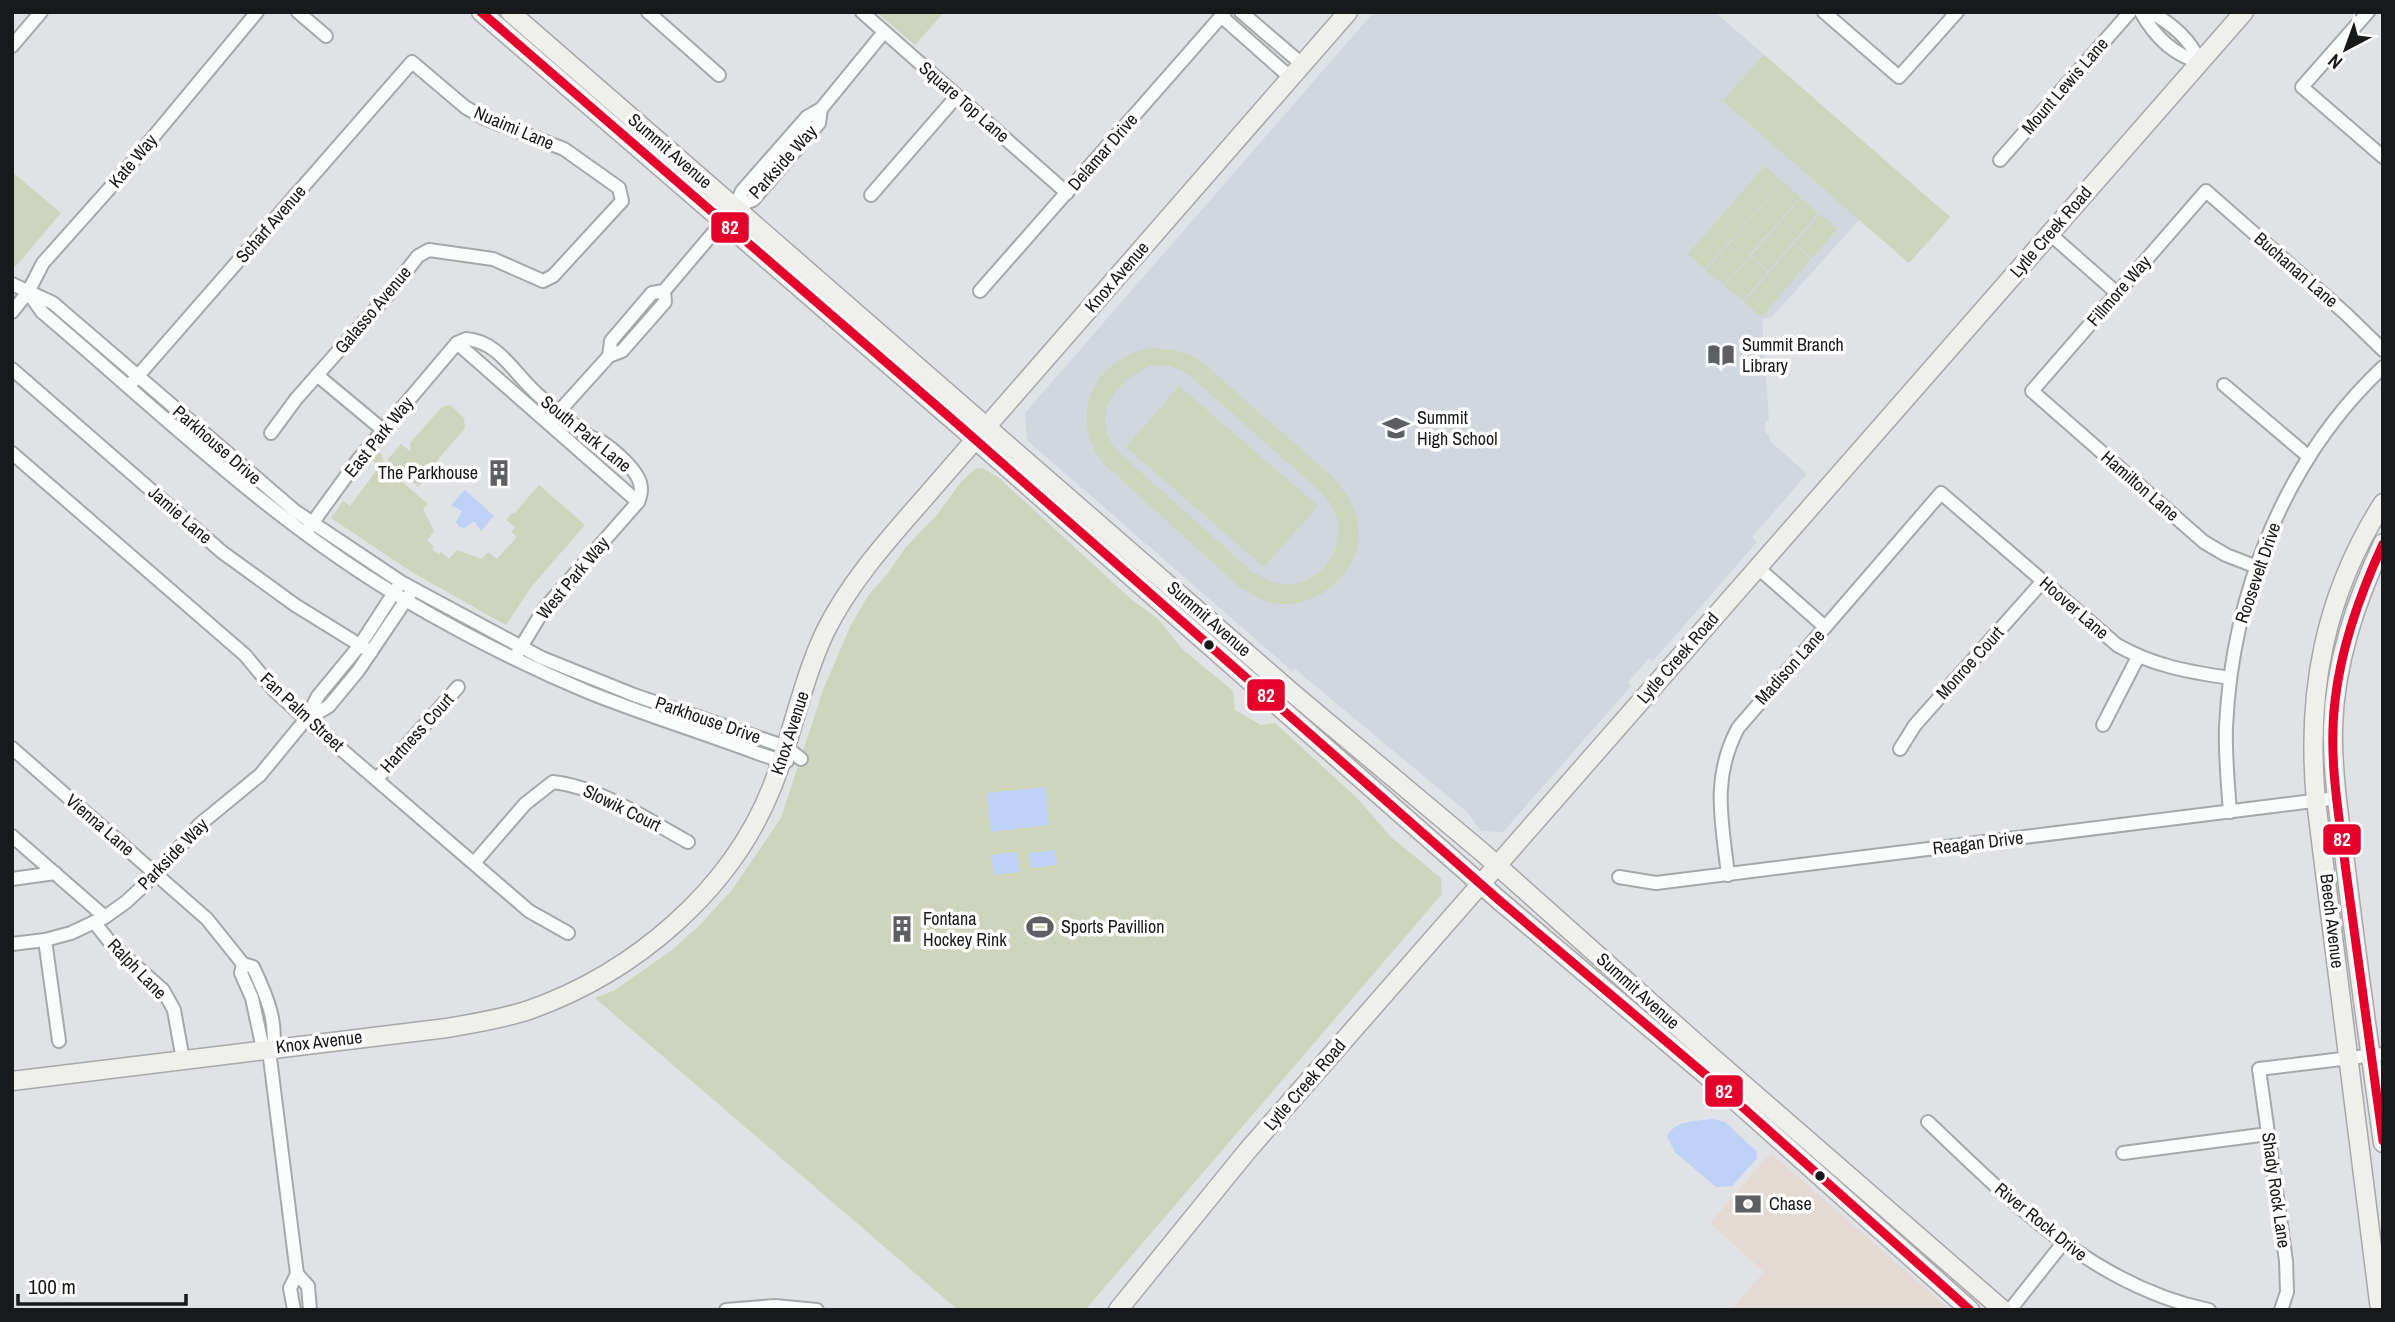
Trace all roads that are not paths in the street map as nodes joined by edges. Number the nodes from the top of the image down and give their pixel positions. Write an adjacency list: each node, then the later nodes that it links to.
1 (41, 12): 20 (street)
2 (257, 12): 40 (street, Kate Way)
3 (298, 12): 19 (street)
4 (481, 12): 36 (main road, Summit Avenue)
5 (510, 12): 35 (main road, Summit Avenue)
6 (648, 12): 24 (street)
7 (862, 12): 18 (street, Square Top Lane)
8 (1241, 12): 23 (street)
9 (1348, 12): 23 (main road, Knox Avenue)
10 (1824, 12): 11 (street)
11 (1957, 12)
12 (2130, 12): 30 (street, Mount Lewis Lane)
13 (2141, 12): 22 (street)
14 (2151, 12): 22 (street)
15 (2244, 12): 22 (main road, Lytle Creek Road)
16 (2368, 12): 29 (street)
17 (1223, 14): 23 (street); 33 (street, Delamar Drive)
18 (884, 32): 25 (street, Square Top Lane); 26 (street, Parkside Way)
19 (326, 36)
20 (12, 46)
21 (412, 62): 31 (street, Nuaimi Lane); 48 (street, Scharf Avenue)
22 (2200, 62): 37 (main road, Lytle Creek Road)
23 (1297, 72): 53 (main road, Knox Avenue)
24 (719, 75)
25 (957, 96): 33 (street, Square Top Lane); 34 (street)
26 (821, 109): 27 (street, Parkside Way); 28 (street, Parkside Way)
27 (785, 141): 28 (street); 35 (street, Parkside Way)
28 (796, 150): 35 (street, Parkside Way)
29 (2383, 157)
30 (2000, 160)
31 (619, 188): 47 (street, Galasso Avenue)
32 (2206, 191): 41 (street, Fillmore Way); 44 (street, Buchanan Lane)
33 (1067, 193): 39 (street, Delamar Drive)
34 (871, 195)
35 (735, 207): 36 (street, Parkside Way); 53 (main road, Summit Avenue)
36 (723, 222): 51 (street, Parkside Way); 56 (main road, Summit Avenue)
37 (2050, 234): 41 (street); 64 (main road, Lytle Creek Road)
38 (12, 285): 40 (street, Parkhouse Drive)
39 (980, 291)
40 (29, 292): 42 (street, Kate Way); 48 (street, Parkhouse Drive)
41 (2118, 294): 50 (street, Fillmore Way)
42 (12, 312)
43 (457, 343): 51 (street, South Park Lane); 52 (street, South Park Lane); 54 (street, East Park Way)
44 (2383, 350)
45 (2383, 367): 58 (street, Roosevelt Drive)
46 (12, 369): 69 (street, Jamie Lane)
47 (317, 375): 54 (street); 55 (street, Galasso Avenue)
48 (133, 382): 62 (street, Parkhouse Drive)
49 (2224, 385): 58 (street)
50 (2032, 391): 65 (street, Hamilton Lane)
51 (558, 412): 52 (street, Parkside Way); 60 (street, South Park Lane)
52 (550, 423): 60 (street, South Park Lane)
53 (988, 426): 56 (main road, Knox Avenue); 86 (main road, Summit Avenue)
54 (383, 430): 62 (street, East Park Way)
55 (271, 433)
56 (976, 440): 78 (main road, Knox Avenue); 92 (main road, Summit Avenue)
57 (12, 453): 74 (street, Fan Palm Street)
58 (2309, 457): 65 (street, Roosevelt Drive)
59 (1941, 493): 66 (street, Hoover Lane); 68 (street, Madison Lane)
60 (638, 502): 70 (street, West Park Way)
61 (2383, 503): 81 (main road, Beech Avenue)
62 (308, 528): 67 (street, Parkhouse Drive)
63 (2383, 544): 80 (main road, Beech Avenue)
64 (1757, 567): 68 (street); 86 (main road, Lytle Creek Road)
65 (2256, 567): 72 (street, Roosevelt Drive)
66 (2043, 580): 71 (street, Hoover Lane); 77 (street, Monroe Court)
67 (403, 591): 69 (street, Parkside Way); 70 (street, Parkhouse Drive)
68 (1825, 627): 89 (street, Madison Lane)
69 (366, 649): 74 (street, Parkside Way)
70 (518, 653): 78 (street, Parkhouse Drive)
71 (2138, 657): 72 (street, Hoover Lane); 75 (street)
72 (2230, 678): 82 (street, Roosevelt Drive)
73 (458, 687): 79 (street, Hartness Court)
74 (306, 719): 79 (street, Fan Palm Street); 88 (street, Parkside Way)
75 (2103, 725)
76 (12, 748): 88 (street, Vienna Lane)
77 (1900, 749)
78 (784, 754): 98 (main road, Knox Avenue)
79 (377, 779): 85 (street, Fan Palm Street)
80 (2337, 798): 81 (street, Reagan Drive); 99 (main road, Beech Avenue)
81 (2316, 801): 82 (street, Reagan Drive); 100 (main road, Beech Avenue)
82 (2230, 812): 89 (street, Reagan Drive)
83 (12, 836): 87 (street, Ralph Lane)
84 (688, 842): 85 (street, Slowik Court)
85 (474, 863): 94 (street, Fan Palm Street)
86 (1497, 865): 92 (main road, Lytle Creek Road); 116 (main road, Summit Avenue)
87 (55, 873): 91 (street); 93 (street, Ralph Lane)
88 (156, 874): 93 (street, Parkside Way); 98 (street, Vienna Lane)
89 (1728, 874): 90 (street, Reagan Drive)
90 (1619, 877)
91 (12, 879)
92 (1480, 883): 114 (main road, Lytle Creek Road); 115 (main road, Summit Avenue)
93 (100, 919): 95 (street, Parkside Way); 101 (street, Ralph Lane)
94 (568, 933)
95 (45, 940): 96 (street, Parkside Way); 97 (street)
96 (12, 944)
97 (59, 1041)
98 (269, 1052): 101 (main road, Knox Avenue); 108 (street, Vienna Lane)
99 (2376, 1055): 100 (street); 105 (main road, Beech Avenue)
100 (2349, 1058): 104 (street, Shady Rock Lane); 120 (main road, Beech Avenue)
101 (183, 1060): 102 (main road, Knox Avenue)
102 (12, 1082)
103 (1928, 1122): 107 (street, River Rock Drive)
104 (2269, 1134): 106 (street); 119 (street, Shady Rock Lane)
105 (2383, 1143)
106 (2123, 1153)
107 (2063, 1243): 117 (street); 118 (street, River Rock Drive)
108 (297, 1274): 110 (street, Vienna Lane); 111 (street, Vienna Lane)
109 (775, 1308): 112 (street); 113 (street)
110 (294, 1310)
111 (310, 1310)
112 (726, 1310)
113 (817, 1310)
114 (1118, 1310)
115 (1970, 1310)
116 (2003, 1310)
117 (2010, 1310)
118 (2209, 1310)
119 (2281, 1310)
120 (2380, 1310)

